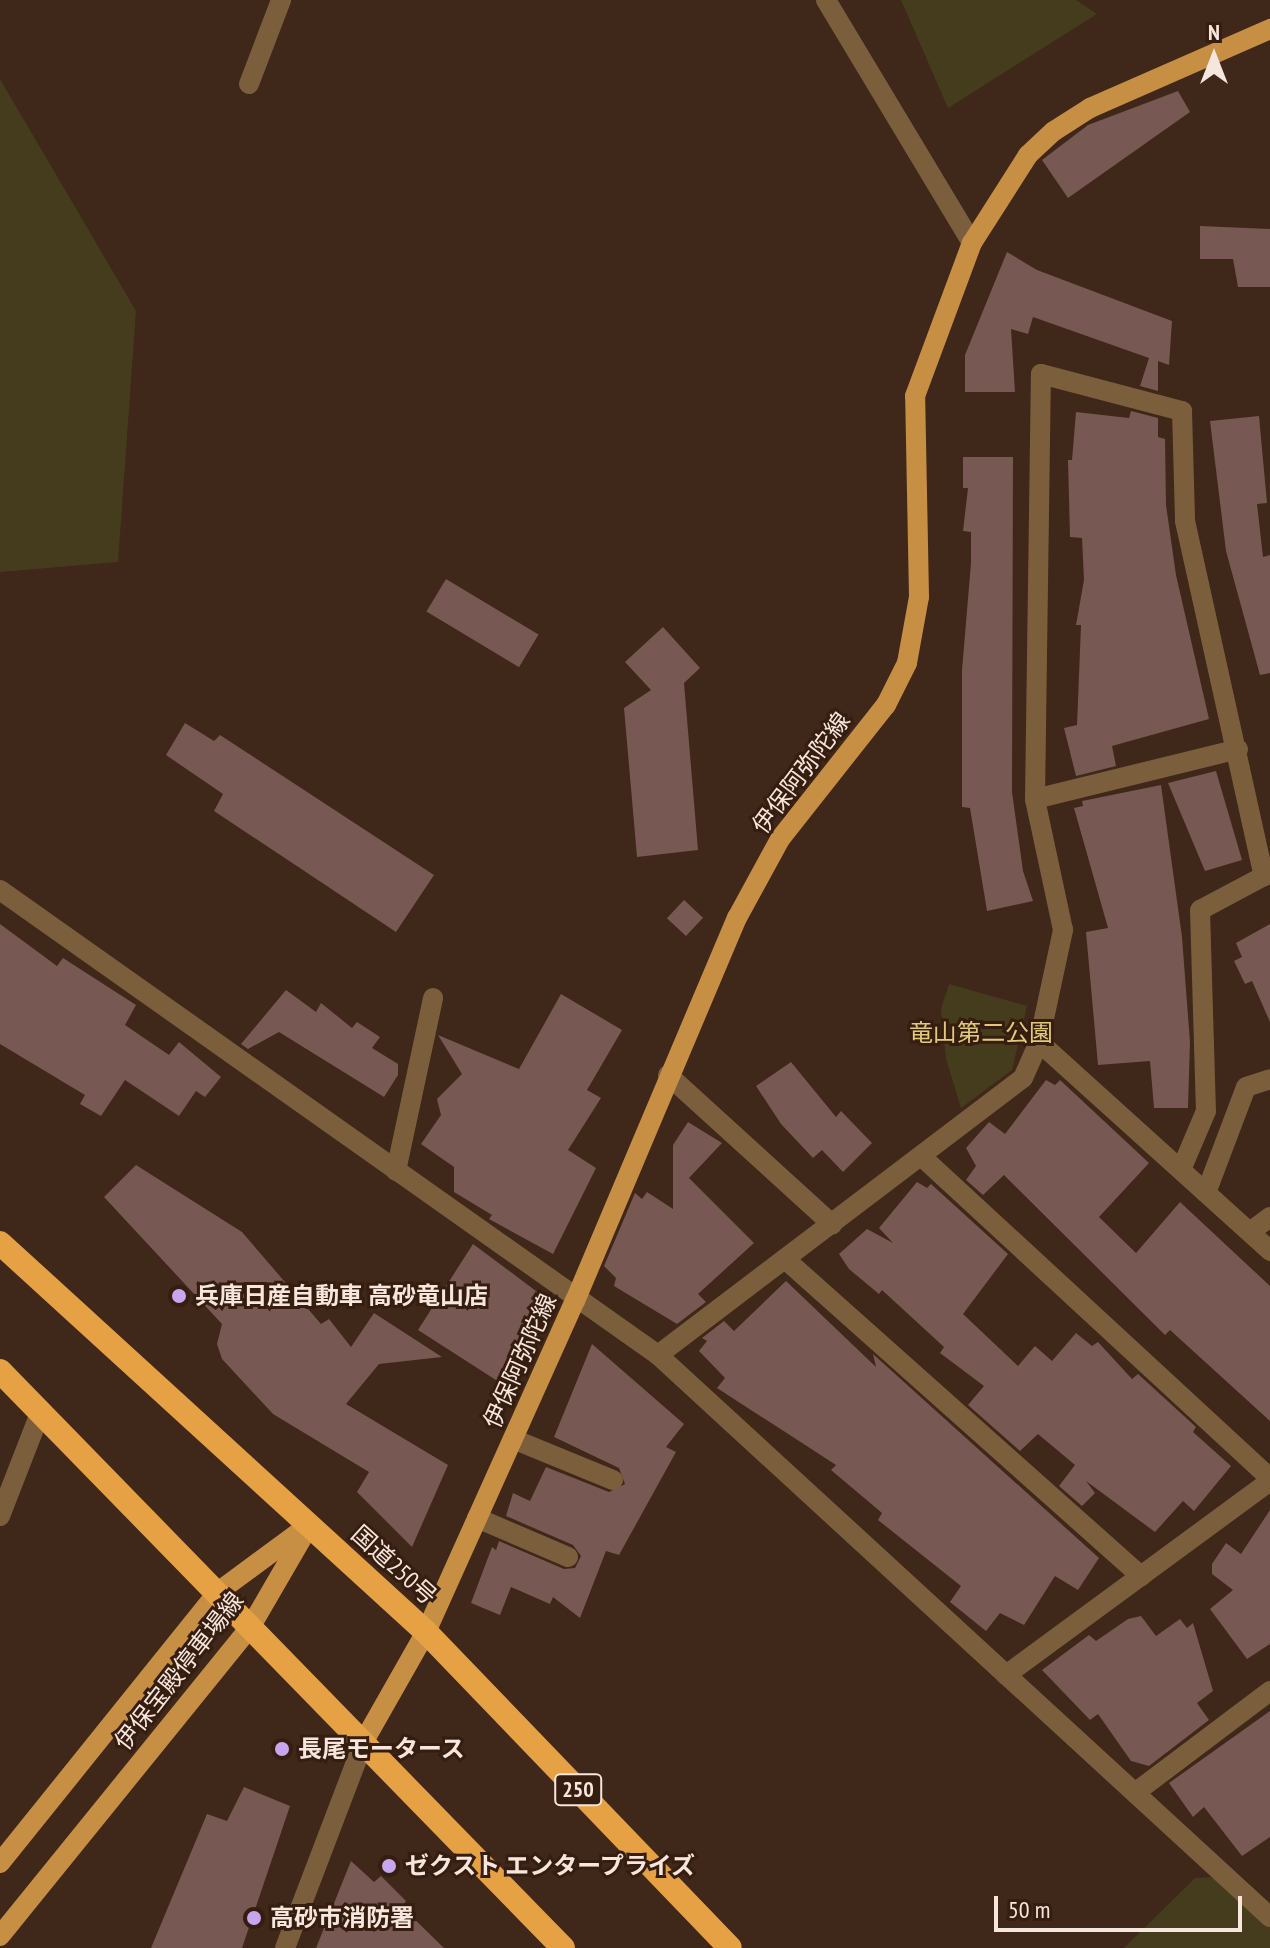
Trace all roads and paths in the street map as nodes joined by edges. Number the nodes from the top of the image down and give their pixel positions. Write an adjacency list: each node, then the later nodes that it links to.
1 (281, 0): 4 (street)
2 (826, 0): 5 (street)
3 (1270, 29): 5 (main road, 伊保阿弥陀線)
4 (249, 84)
5 (972, 243): 11 (main road, 伊保阿弥陀線)
6 (1238, 749): 7 (street); 7 (street); 14 (street)
7 (1035, 799): 10 (street)
8 (0, 890): 15 (street)
9 (433, 998): 15 (street)
10 (1039, 1042): 13 (street); 14 (street)
11 (668, 1075): 18 (street); 23 (main road, 伊保阿弥陀線)
12 (1270, 1079): 16 (street)
13 (921, 1156): 18 (street); 29 (street)
14 (1181, 1170): 16 (street)
15 (396, 1171): 23 (street)
16 (1206, 1193): 19 (street)
17 (1270, 1217): 19 (street)
18 (832, 1224): 22 (street)
19 (1250, 1232): 21 (street)
20 (0, 1243): 32 (highway, 国道250号 / 250)
21 (1270, 1251)
22 (785, 1259): 24 (street); 34 (street)
23 (575, 1301): 24 (street); 27 (main road, 伊保阿弥陀線)
24 (658, 1355): 38 (street)
25 (0, 1371): 26 (highway)
26 (41, 1411): 30 (street); 35 (highway)
27 (513, 1439): 28 (street); 31 (main road, 伊保阿弥陀線)
28 (613, 1480)
29 (1270, 1480): 34 (street)
30 (0, 1516)
31 (477, 1518): 33 (street); 37 (main road, 伊保阿弥陀線)
32 (309, 1526): 35 (main road, 伊保宝殿停車場線); 36 (main road, 伊保宝殿停車場線); 37 (highway, 国道250号 / 250)
33 (568, 1557)
34 (1141, 1576): 38 (street)
35 (218, 1592): 36 (highway); 42 (main road, 伊保宝殿停車場線)
36 (251, 1626): 40 (highway); 44 (main road, 伊保宝殿停車場線)
37 (426, 1632): 40 (main road, 伊保阿弥陀線); 47 (highway, 国道250号 / 250)
38 (1006, 1675): 41 (street)
39 (1270, 1691): 41 (street)
40 (364, 1741): 45 (street); 46 (highway)
41 (1136, 1792): 43 (street)
42 (0, 1863)
43 (1266, 1908)
44 (0, 1936)
45 (285, 1948)
46 (563, 1948)
47 (730, 1948)

